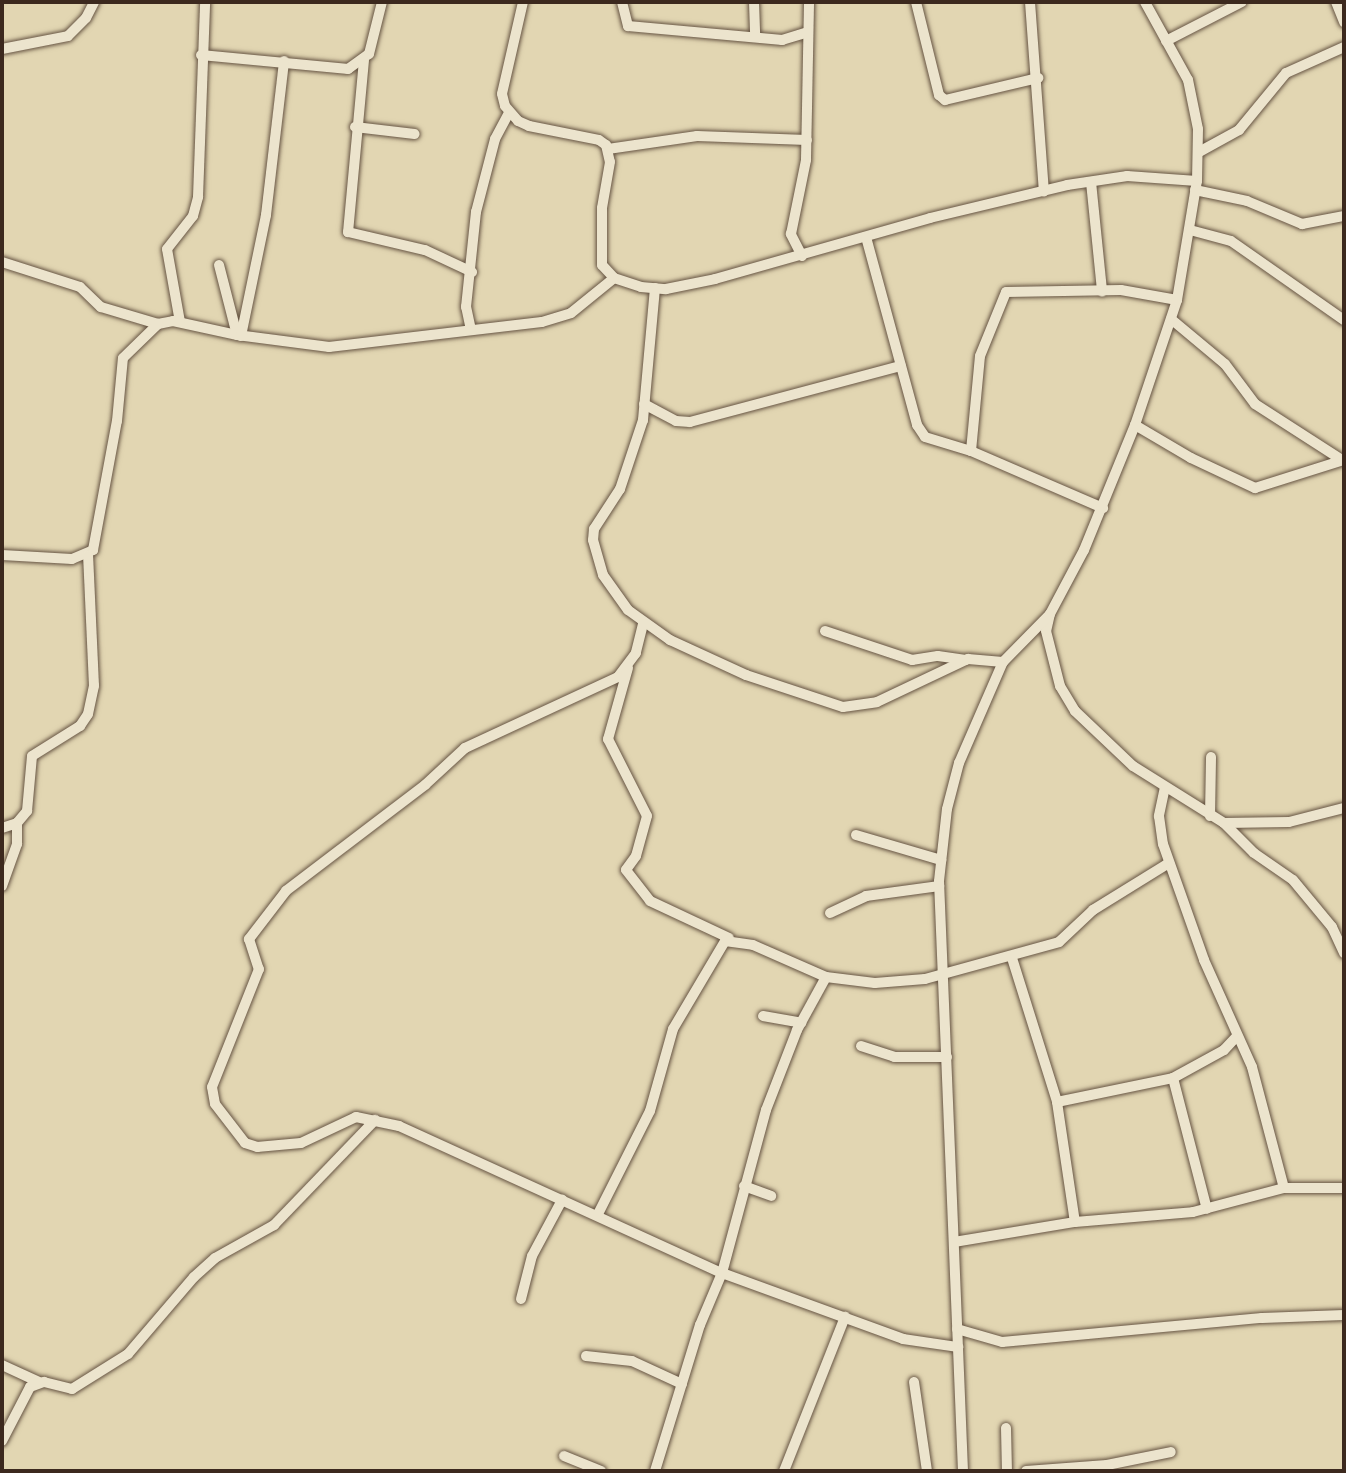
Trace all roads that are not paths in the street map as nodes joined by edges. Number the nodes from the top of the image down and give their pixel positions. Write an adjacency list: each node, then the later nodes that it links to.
1 (93, 2): 18 (street)
2 (205, 2): 19 (street)
3 (382, 2): 20 (street)
4 (523, 2): 23 (street)
5 (622, 2): 15 (street)
6 (754, 2): 15 (street)
7 (809, 2): 14 (street)
8 (916, 2): 22 (street)
9 (1030, 2): 22 (street)
10 (1145, 2): 16 (street)
11 (1242, 2): 16 (street)
12 (1336, 2): 13 (street)
13 (1344, 22)
14 (808, 32): 15 (street); 26 (street)
15 (755, 37)
16 (1166, 41): 28 (street)
17 (1344, 47): 28 (street)
18 (2, 49)
19 (201, 55): 21 (street); 45 (street)
20 (364, 60): 21 (street); 24 (street)
21 (284, 61): 48 (street)
22 (1038, 78): 31 (street)
23 (509, 113): 27 (street); 38 (street)
24 (355, 127): 25 (street); 38 (street)
25 (415, 134)
26 (807, 140): 27 (street); 35 (street)
27 (608, 149): 39 (street)
28 (1199, 152): 30 (street)
29 (1091, 182): 30 (street); 31 (street); 41 (street)
30 (1196, 186): 32 (street); 33 (street)
31 (1045, 191): 34 (street)
32 (1344, 216)
33 (1190, 230): 42 (street); 44 (street)
34 (866, 237): 35 (street); 49 (street)
35 (802, 256): 40 (street)
36 (2, 262): 46 (street)
37 (219, 265): 48 (street)
38 (472, 272): 47 (street)
39 (614, 278): 40 (street); 47 (street)
40 (655, 288): 50 (street)
41 (1102, 291): 42 (street); 52 (street)
42 (1177, 300): 43 (street)
43 (1171, 319): 51 (street); 53 (street)
44 (1344, 320)
45 (180, 322): 46 (street); 48 (street)
46 (158, 324): 56 (street)
47 (471, 330): 48 (street)
48 (239, 336)
49 (901, 366): 50 (street); 52 (street)
50 (644, 404): 58 (street)
51 (1135, 425): 53 (street); 54 (street)
52 (971, 451): 54 (street)
53 (1343, 460)
54 (1103, 508): 57 (street)
55 (2, 555): 56 (street)
56 (88, 555): 67 (street)
57 (1050, 614): 61 (street); 64 (street)
58 (643, 624): 60 (street); 62 (street)
59 (825, 631): 60 (street)
60 (966, 660): 61 (street)
61 (1003, 662): 71 (street)
62 (628, 668): 78 (street); 90 (street)
63 (1211, 757): 66 (street)
64 (1165, 787): 66 (street); 72 (street)
65 (1344, 808): 68 (street)
66 (1210, 816): 68 (street)
67 (17, 823): 69 (street); 73 (street)
68 (1224, 823): 76 (street)
69 (2, 828)
70 (856, 835): 71 (street)
71 (941, 860): 74 (street)
72 (1169, 863): 80 (street); 85 (street)
73 (2, 886)
74 (939, 886): 75 (street); 81 (street)
75 (830, 913)
76 (1332, 927): 77 (street); 79 (street)
77 (1344, 928)
78 (729, 938): 82 (street); 97 (street)
79 (1344, 953)
80 (1012, 958): 81 (street); 89 (street)
81 (944, 975): 82 (street); 87 (street)
82 (826, 977): 84 (street)
83 (763, 1016): 84 (street)
84 (801, 1023): 91 (street)
85 (1237, 1036): 88 (street); 92 (street)
86 (860, 1046): 87 (street)
87 (947, 1057): 99 (street)
88 (1172, 1078): 89 (street); 96 (street)
89 (1057, 1102): 98 (street)
90 (375, 1120): 95 (street); 108 (street)
91 (744, 1186): 94 (street); 100 (street)
92 (1283, 1188): 93 (street); 96 (street)
93 (1344, 1188)
94 (771, 1196)
95 (562, 1200): 97 (street); 101 (street)
96 (1207, 1209): 98 (street)
97 (598, 1214): 100 (street)
98 (1075, 1222): 99 (street)
99 (954, 1242): 104 (street)
100 (722, 1273): 103 (street); 110 (street)
101 (521, 1299)
102 (1344, 1315): 104 (street)
103 (845, 1317): 105 (street); 118 (street)
104 (957, 1329): 105 (street)
105 (958, 1347): 120 (street)
106 (586, 1356): 110 (street)
107 (2, 1365): 108 (street)
108 (39, 1382): 112 (street)
109 (914, 1382): 119 (street)
110 (682, 1384): 117 (street)
111 (1006, 1428): 121 (street)
112 (4, 1429): 113 (street)
113 (2, 1441)
114 (1171, 1452): 122 (street)
115 (564, 1456): 116 (street)
116 (601, 1471)
117 (655, 1471)
118 (785, 1471)
119 (927, 1471)
120 (963, 1471)
121 (1007, 1471)
122 (1026, 1471)

